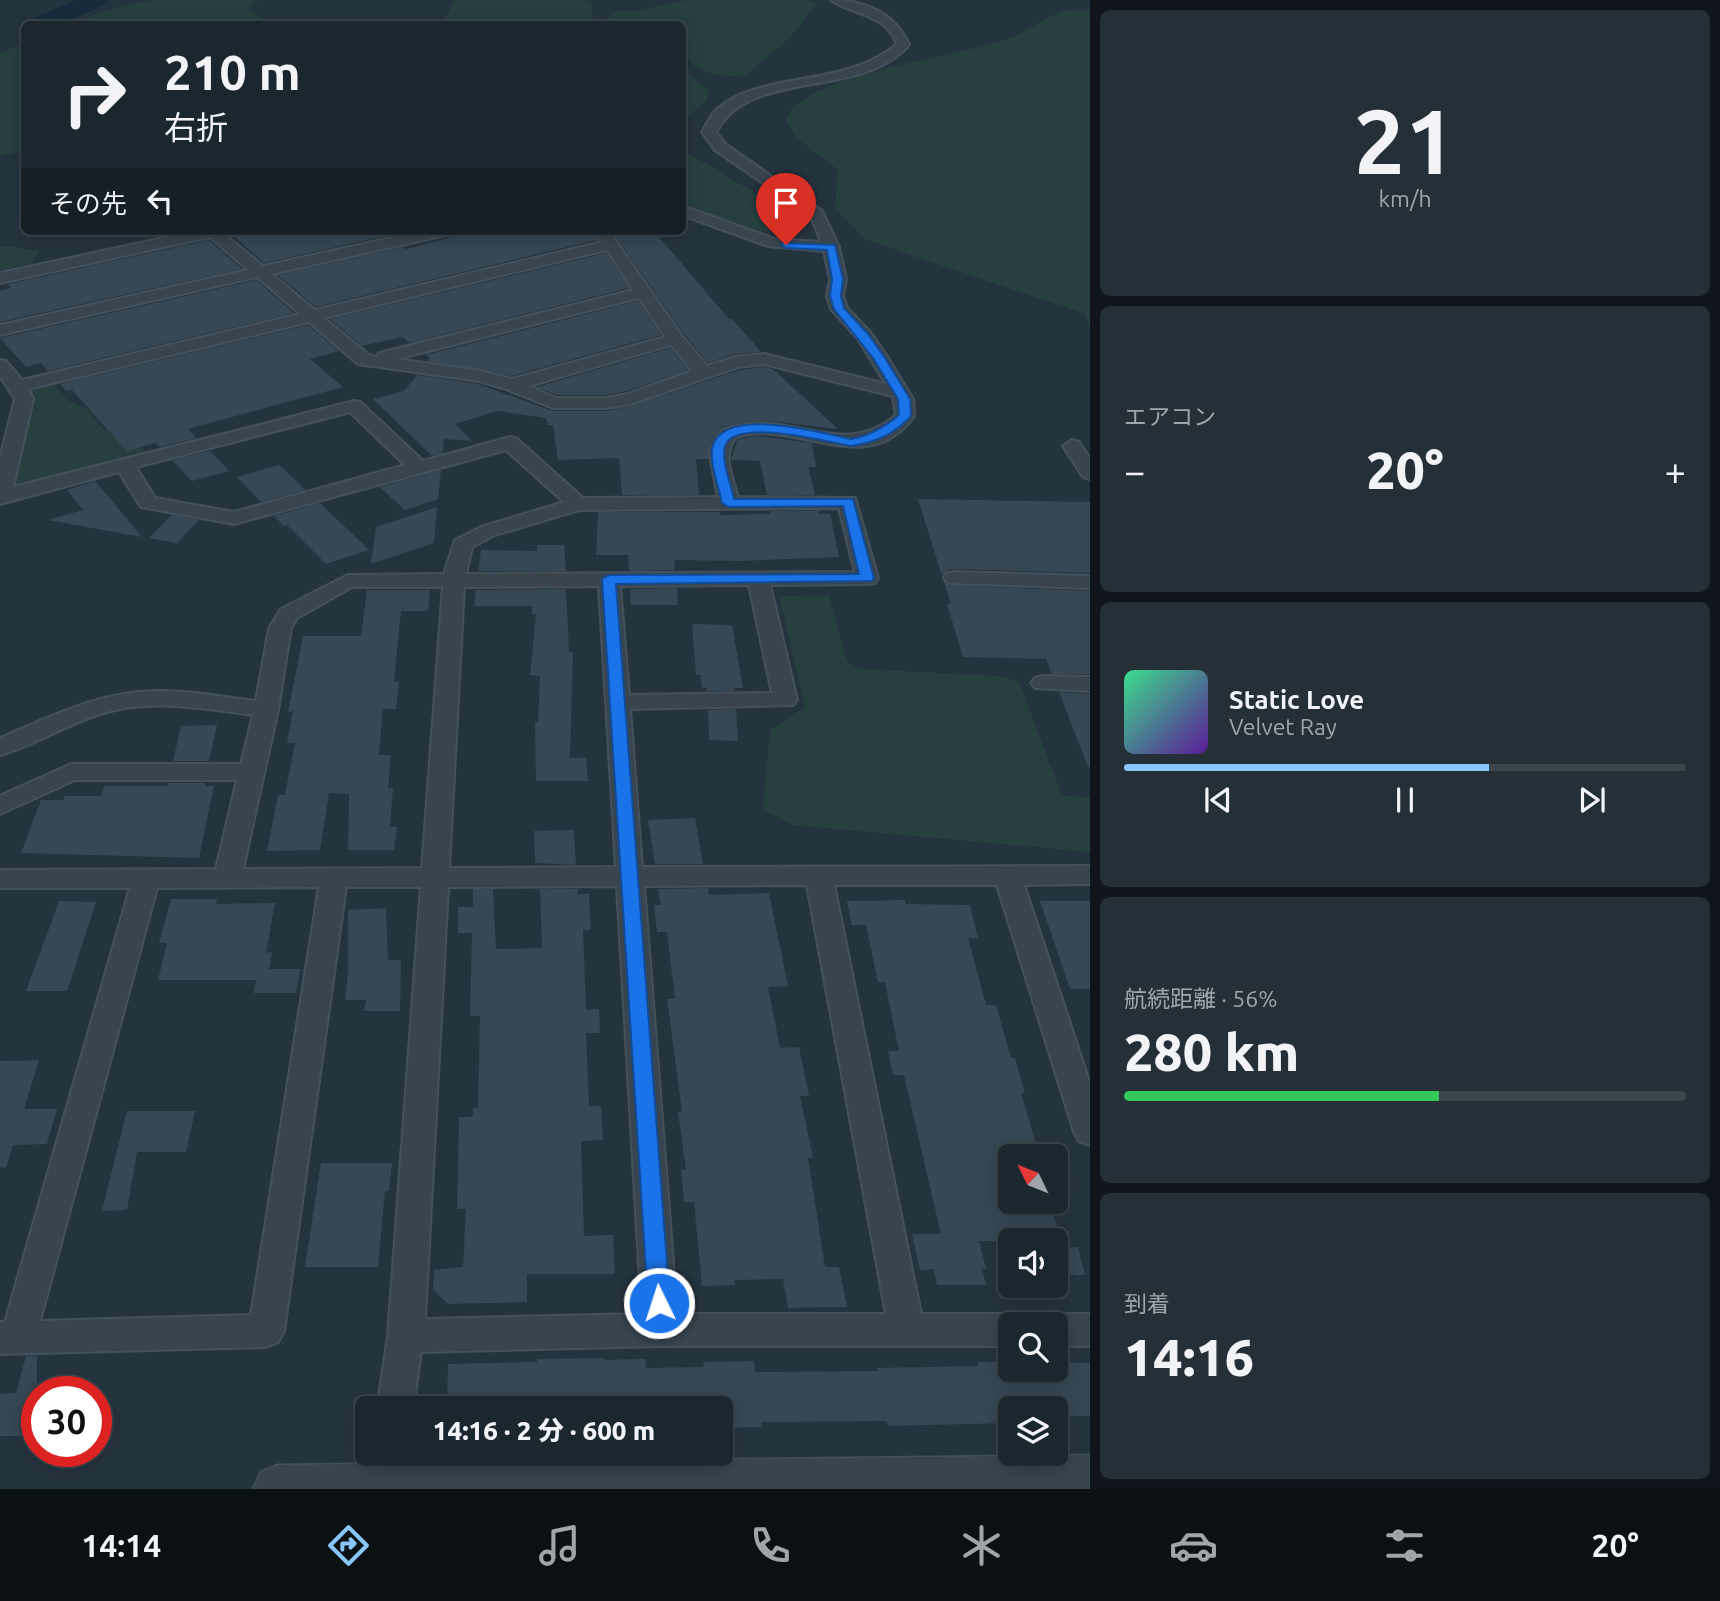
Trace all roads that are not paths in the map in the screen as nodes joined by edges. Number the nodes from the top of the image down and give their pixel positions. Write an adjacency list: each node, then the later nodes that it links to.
1 (836, 0): 9 (street)
2 (686, 212): 9 (street)
3 (196, 235): 10 (street)
4 (220, 235): 11 (street)
5 (424, 235): 11 (street)
6 (605, 235): 8 (street)
7 (111, 239): 10 (street)
8 (613, 244): 13 (street); 14 (street)
9 (831, 247): 22 (street)
10 (96, 256): 12 (street)
11 (262, 272): 14 (street); 15 (street)
12 (0, 278)
13 (643, 292): 16 (street); 17 (street)
14 (310, 317): 17 (street); 21 (street)
15 (0, 330)
16 (675, 339): 19 (street); 20 (street)
17 (364, 360): 20 (street)
18 (0, 365): 21 (street)
19 (702, 372): 20 (street); 22 (street)
20 (512, 385)
21 (18, 387): 27 (street)
22 (898, 392): 28 (street)
23 (1072, 446): 26 (street)
24 (125, 466): 25 (street); 25 (street); 27 (street)
25 (418, 467): 29 (street)
26 (1090, 473)
27 (0, 496)
28 (729, 503): 29 (street); 33 (street)
29 (578, 504): 31 (street)
30 (955, 578): 34 (street)
31 (454, 579): 32 (street); 38 (street); 47 (street)
32 (609, 579): 33 (street); 37 (street)
33 (758, 579): 37 (street)
34 (1090, 582)
35 (1043, 683): 36 (street)
36 (1090, 684)
37 (618, 702): 45 (street)
38 (266, 710): 39 (street); 40 (street)
39 (0, 747)
40 (252, 772): 41 (street); 50 (street)
41 (0, 806)
42 (1007, 875): 43 (street); 44 (street); 51 (street)
43 (1090, 875)
44 (819, 876): 45 (street); 53 (street)
45 (631, 877): 47 (street); 52 (street)
46 (334, 878): 47 (street); 50 (street); 58 (street)
47 (436, 878): 57 (street)
48 (0, 879): 49 (street)
49 (146, 879): 50 (street); 58 (street)
50 (227, 879)
51 (1090, 1132)
52 (661, 1330): 53 (street); 57 (street)
53 (908, 1330): 54 (street)
54 (998, 1330)
55 (1068, 1330): 56 (street)
56 (1090, 1330)
57 (406, 1336): 59 (street)
58 (9, 1338)
59 (397, 1396)
60 (386, 1466): 63 (street)
61 (1090, 1479): 63 (street)
62 (278, 1489): 63 (street)
63 (383, 1489)

